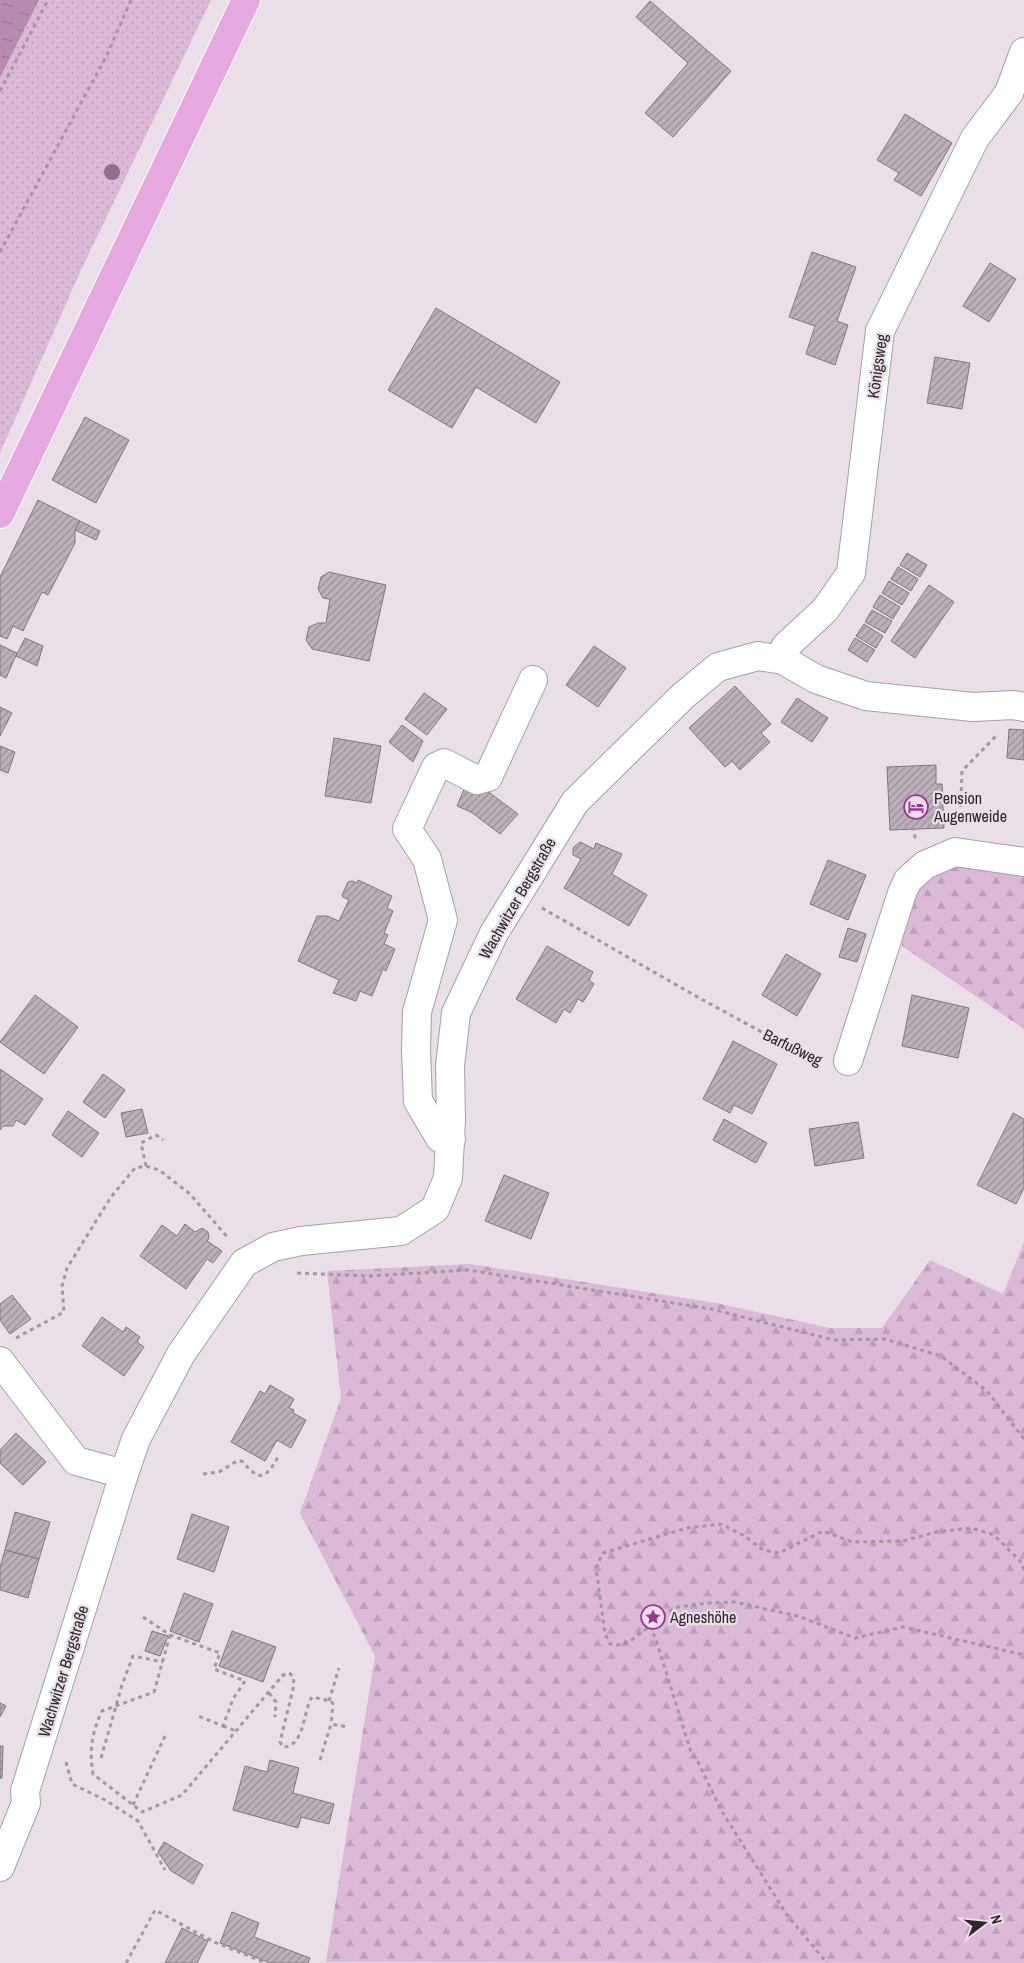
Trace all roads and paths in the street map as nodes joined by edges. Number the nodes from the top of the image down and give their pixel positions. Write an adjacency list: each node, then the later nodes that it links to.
1 (48, 0): 5 (path)
2 (130, 0): 6 (path)
3 (246, 0): 7 (main road)
4 (1024, 52): 8 (street, Königsweg)
5 (0, 91)
6 (0, 252)
7 (0, 514)
8 (783, 660): 10 (street, Wachwitzer Bergstraße); 15 (street, Wachwitzer Bergstraße)
9 (533, 680): 17 (street)
10 (1019, 706): 11 (path)
11 (960, 825)
12 (924, 836): 13 (path)
13 (915, 837)
14 (1024, 862): 16 (street, Barfußweg)
15 (518, 893): 16 (path, Barfußweg); 17 (street, Wachwitzer Bergstraße)
16 (848, 1061)
17 (451, 1139): 25 (street, Wachwitzer Bergstraße)
18 (163, 1140): 19 (path)
19 (146, 1166): 20 (path); 22 (path)
20 (231, 1243)
21 (293, 1273): 23 (path)
22 (7, 1350): 25 (street)
23 (1024, 1439)
24 (279, 1455): 26 (path)
25 (124, 1474): 49 (street, Wachwitzer Bergstraße)
26 (203, 1474)
27 (1023, 1563): 28 (path); 30 (path)
28 (1024, 1570)
29 (143, 1618): 31 (path)
30 (650, 1626): 32 (path); 53 (path)
31 (170, 1635): 33 (path); 41 (path)
32 (1024, 1653)
33 (162, 1662): 37 (path); 37 (path)
34 (339, 1668): 36 (path)
35 (269, 1693): 36 (path); 39 (path); 43 (path)
36 (329, 1701): 40 (path)
37 (116, 1706): 45 (path); 48 (path)
38 (198, 1716): 41 (path)
39 (275, 1717)
40 (331, 1724): 42 (path); 46 (path)
41 (223, 1726): 43 (path)
42 (348, 1727)
43 (237, 1732): 48 (path)
44 (165, 1736): 48 (path)
45 (101, 1758)
46 (320, 1760)
47 (65, 1761): 50 (path)
48 (134, 1805)
49 (0, 1867)
50 (165, 1870)
51 (126, 1963): 52 (path)
52 (266, 1963)
53 (827, 1963)

